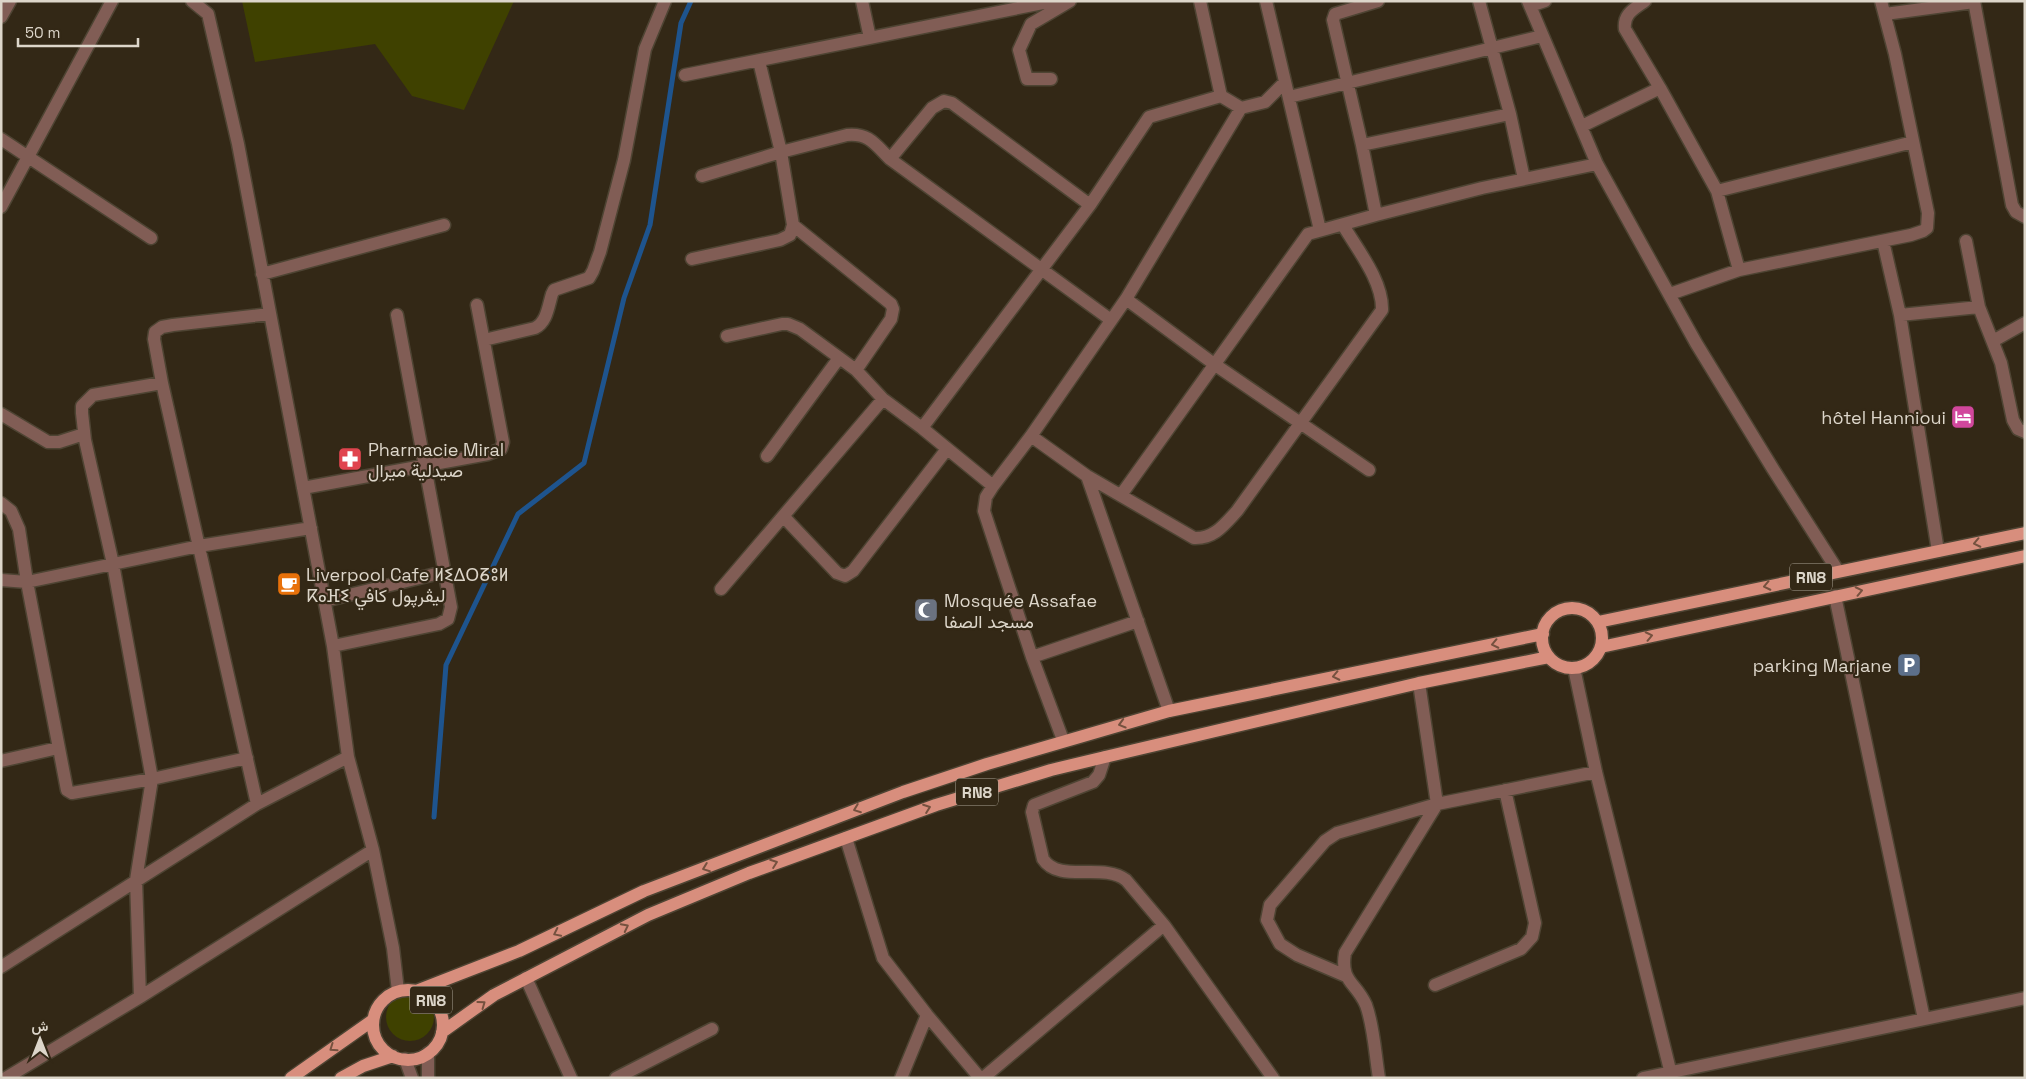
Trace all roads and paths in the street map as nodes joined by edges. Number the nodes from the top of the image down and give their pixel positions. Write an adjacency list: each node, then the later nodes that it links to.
1 (10, 1): 19 (street)
2 (112, 1): 38 (street)
3 (192, 1): 18 (street)
4 (206, 1): 18 (street)
5 (665, 1): 69 (street)
6 (862, 1): 21 (street)
7 (1053, 1): 21 (street)
8 (1070, 1): 25 (street)
9 (1200, 1): 29 (street)
10 (1266, 1): 26 (street)
11 (1378, 1): 27 (street)
12 (1480, 1): 22 (street)
13 (1545, 1): 16 (street)
14 (1642, 2): 28 (street)
15 (1974, 2): 17 (street); 47 (street)
16 (1529, 4): 20 (street)
17 (1883, 7): 35 (street)
18 (208, 14): 58 (street)
19 (1, 17)
20 (1542, 36): 22 (street); 33 (street)
21 (870, 38): 23 (street)
22 (1493, 48): 27 (street); 32 (street)
23 (759, 60): 24 (street); 37 (street)
24 (686, 75)
25 (1051, 79)
26 (1285, 82): 30 (street); 31 (street)
27 (1347, 83): 30 (street); 36 (street)
28 (1660, 88): 33 (street); 43 (street)
29 (1221, 96): 31 (street); 44 (street)
30 (1289, 97): 51 (street)
31 (1241, 108): 60 (street)
32 (1510, 114): 36 (street); 42 (street)
33 (1582, 126): 40 (street)
34 (1, 139): 38 (street)
35 (1913, 142): 43 (street); 54 (street)
36 (1362, 145): 46 (street)
37 (781, 152): 39 (street); 41 (street); 49 (street)
38 (29, 157): 45 (street); 52 (street)
39 (890, 159): 44 (street); 57 (street)
40 (1597, 164): 42 (street); 59 (street)
41 (702, 176)
42 (1524, 179): 46 (street)
43 (1717, 191): 56 (street)
44 (1090, 206): 57 (street)
45 (1, 207)
46 (1376, 215): 50 (street)
47 (2025, 217)
48 (444, 225): 58 (street)
49 (792, 225): 55 (street); 73 (street)
50 (1343, 225): 51 (street); 77 (street)
51 (1320, 230): 72 (street)
52 (151, 238)
53 (1966, 240): 62 (street)
54 (1883, 241): 56 (street); 65 (street)
55 (692, 259)
56 (1739, 270): 59 (street)
57 (1042, 271): 66 (street); 78 (street)
58 (262, 274): 63 (street)
59 (1670, 294): 98 (street)
60 (1126, 299): 66 (street); 72 (street)
61 (477, 305): 69 (street)
62 (1979, 307): 65 (street); 70 (street)
63 (270, 314): 74 (street); 88 (street)
64 (397, 315): 84 (street)
65 (1900, 315): 95 (street)
66 (1111, 320): 81 (street)
67 (2025, 323): 70 (street)
68 (727, 336): 71 (street)
69 (484, 340): 84 (street)
70 (1993, 342): 79 (street)
71 (839, 358): 73 (street); 83 (street)
72 (1214, 364): 77 (street); 89 (street)
73 (856, 370): 75 (street)
74 (162, 383): 80 (street); 94 (street)
75 (883, 399): 78 (street); 91 (street)
76 (1, 414): 80 (street)
77 (1301, 423): 85 (street); 89 (street)
78 (922, 428): 82 (street)
79 (2025, 432)
80 (84, 434): 97 (street)
81 (1031, 436): 86 (street); 87 (street)
82 (947, 449): 87 (street); 91 (street)
83 (767, 456)
84 (423, 466): 88 (street); 99 (street)
85 (1368, 470)
86 (1087, 476): 89 (street); 105 (street)
87 (993, 486): 110 (street)
88 (303, 488): 92 (street)
89 (1121, 496)
90 (1, 503): 101 (street)
91 (783, 516): 102 (street)
92 (311, 528): 94 (street); 104 (street)
93 (2025, 533): 95 (main road, RN8, one-way to 95)
94 (199, 546): 97 (street); 119 (street)
95 (1938, 551): 98 (main road, RN8)
96 (2025, 556): 103 (main road, RN8, one-way to 96)
97 (113, 564): 101 (street); 122 (street)
98 (1838, 571): 106 (main road, RN8, one-way to 106)
99 (444, 572): 104 (street); 108 (street)
100 (1, 580): 101 (street)
101 (27, 582): 116 (street)
102 (721, 589)
103 (1835, 596): 109 (main road, RN8, one-way to 103); 139 (street)
104 (324, 601): 108 (street)
105 (1138, 621): 110 (street); 114 (street)
106 (1598, 622): 107 (main road); 109 (main road)
107 (1543, 634): 111 (main road); 114 (main road, RN8, one-way to 114)
108 (333, 646): 117 (street)
109 (1601, 647): 112 (main road)
110 (1032, 657): 115 (street)
111 (1549, 657): 112 (main road); 113 (main road, RN8)
112 (1574, 668): 121 (street)
113 (1419, 683): 118 (main road, RN8); 125 (street)
114 (1168, 711): 115 (main road, RN8, one-way to 115)
115 (1064, 740): 135 (main road, RN8, one-way to 135)
116 (58, 748): 120 (street); 122 (street)
117 (348, 757): 124 (street); 127 (street)
118 (1105, 757): 126 (main road, RN8, one-way to 118); 129 (street)
119 (247, 758): 122 (street); 124 (street)
120 (1, 761)
121 (1596, 772): 123 (street); 145 (street)
122 (152, 778): 128 (street)
123 (1505, 790): 125 (street); 133 (street)
124 (257, 804): 128 (street)
125 (1437, 804): 131 (street); 131 (street)
126 (846, 838): 132 (main road, RN8, one-way to 126); 138 (street)
127 (373, 850): 134 (street); 136 (street)
128 (136, 880): 130 (street); 136 (street)
129 (1164, 925): 154 (street); 155 (street)
130 (1, 968)
131 (1346, 976): 156 (street)
132 (526, 978): 142 (main road, RN8, one-way to 132); 151 (street)
133 (1435, 985)
134 (398, 991): 135 (main road, RN8); 140 (main road, RN8)
135 (416, 991): 142 (main road, RN8)
136 (140, 997): 146 (street)
137 (2025, 998): 139 (street)
138 (927, 1015): 153 (street); 154 (street)
139 (1924, 1019): 145 (street)
140 (373, 1020): 144 (main road); 147 (main road, RN8, one-way to 147)
141 (712, 1029): 152 (street)
142 (442, 1032): 143 (main road, RN8)
143 (428, 1053): 144 (main road); 150 (street)
144 (399, 1058): 148 (main road); 149 (street)
145 (1671, 1075): 157 (street)
146 (6, 1078)
147 (291, 1078)
148 (341, 1078)
149 (412, 1078)
150 (428, 1078)
151 (571, 1078)
152 (616, 1078)
153 (901, 1078)
154 (982, 1078)
155 (1273, 1078)
156 (1380, 1078)
157 (1643, 1078)

